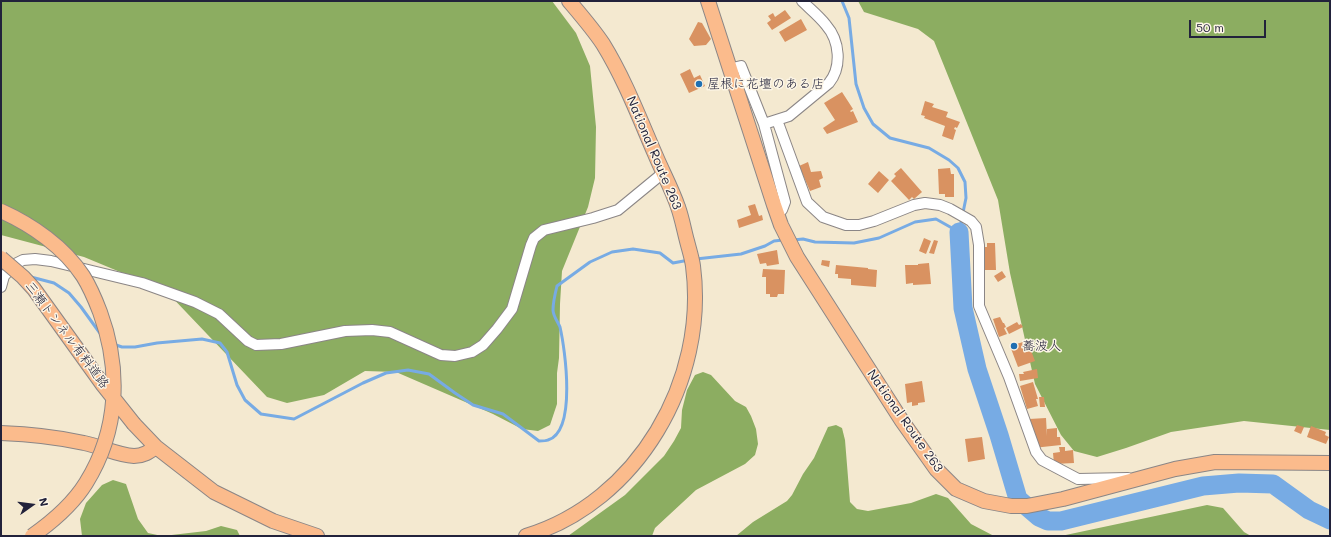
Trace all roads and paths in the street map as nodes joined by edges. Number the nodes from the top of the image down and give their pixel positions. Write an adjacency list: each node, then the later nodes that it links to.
1 (569, 1): 7 (highway, National Route 263)
2 (708, 1): 4 (highway, National Route 263)
3 (802, 1): 5 (street)
4 (729, 69): 6 (street); 9 (highway, National Route 263)
5 (777, 120): 6 (street); 15 (street)
6 (764, 124): 9 (street)
7 (663, 173): 11 (street); 18 (highway, National Route 263)
8 (1, 211): 16 (highway, 三瀬トンネル有料道路, bridge)
9 (779, 218): 15 (highway, National Route 263)
10 (1, 258): 13 (highway, 三瀬トンネル有料道路, bridge)
11 (1, 287)
12 (1, 433): 13 (highway)
13 (156, 447): 17 (highway)
14 (1330, 463): 15 (highway, National Route 263)
15 (1142, 477)
16 (32, 536)
17 (317, 536)
18 (526, 536)

